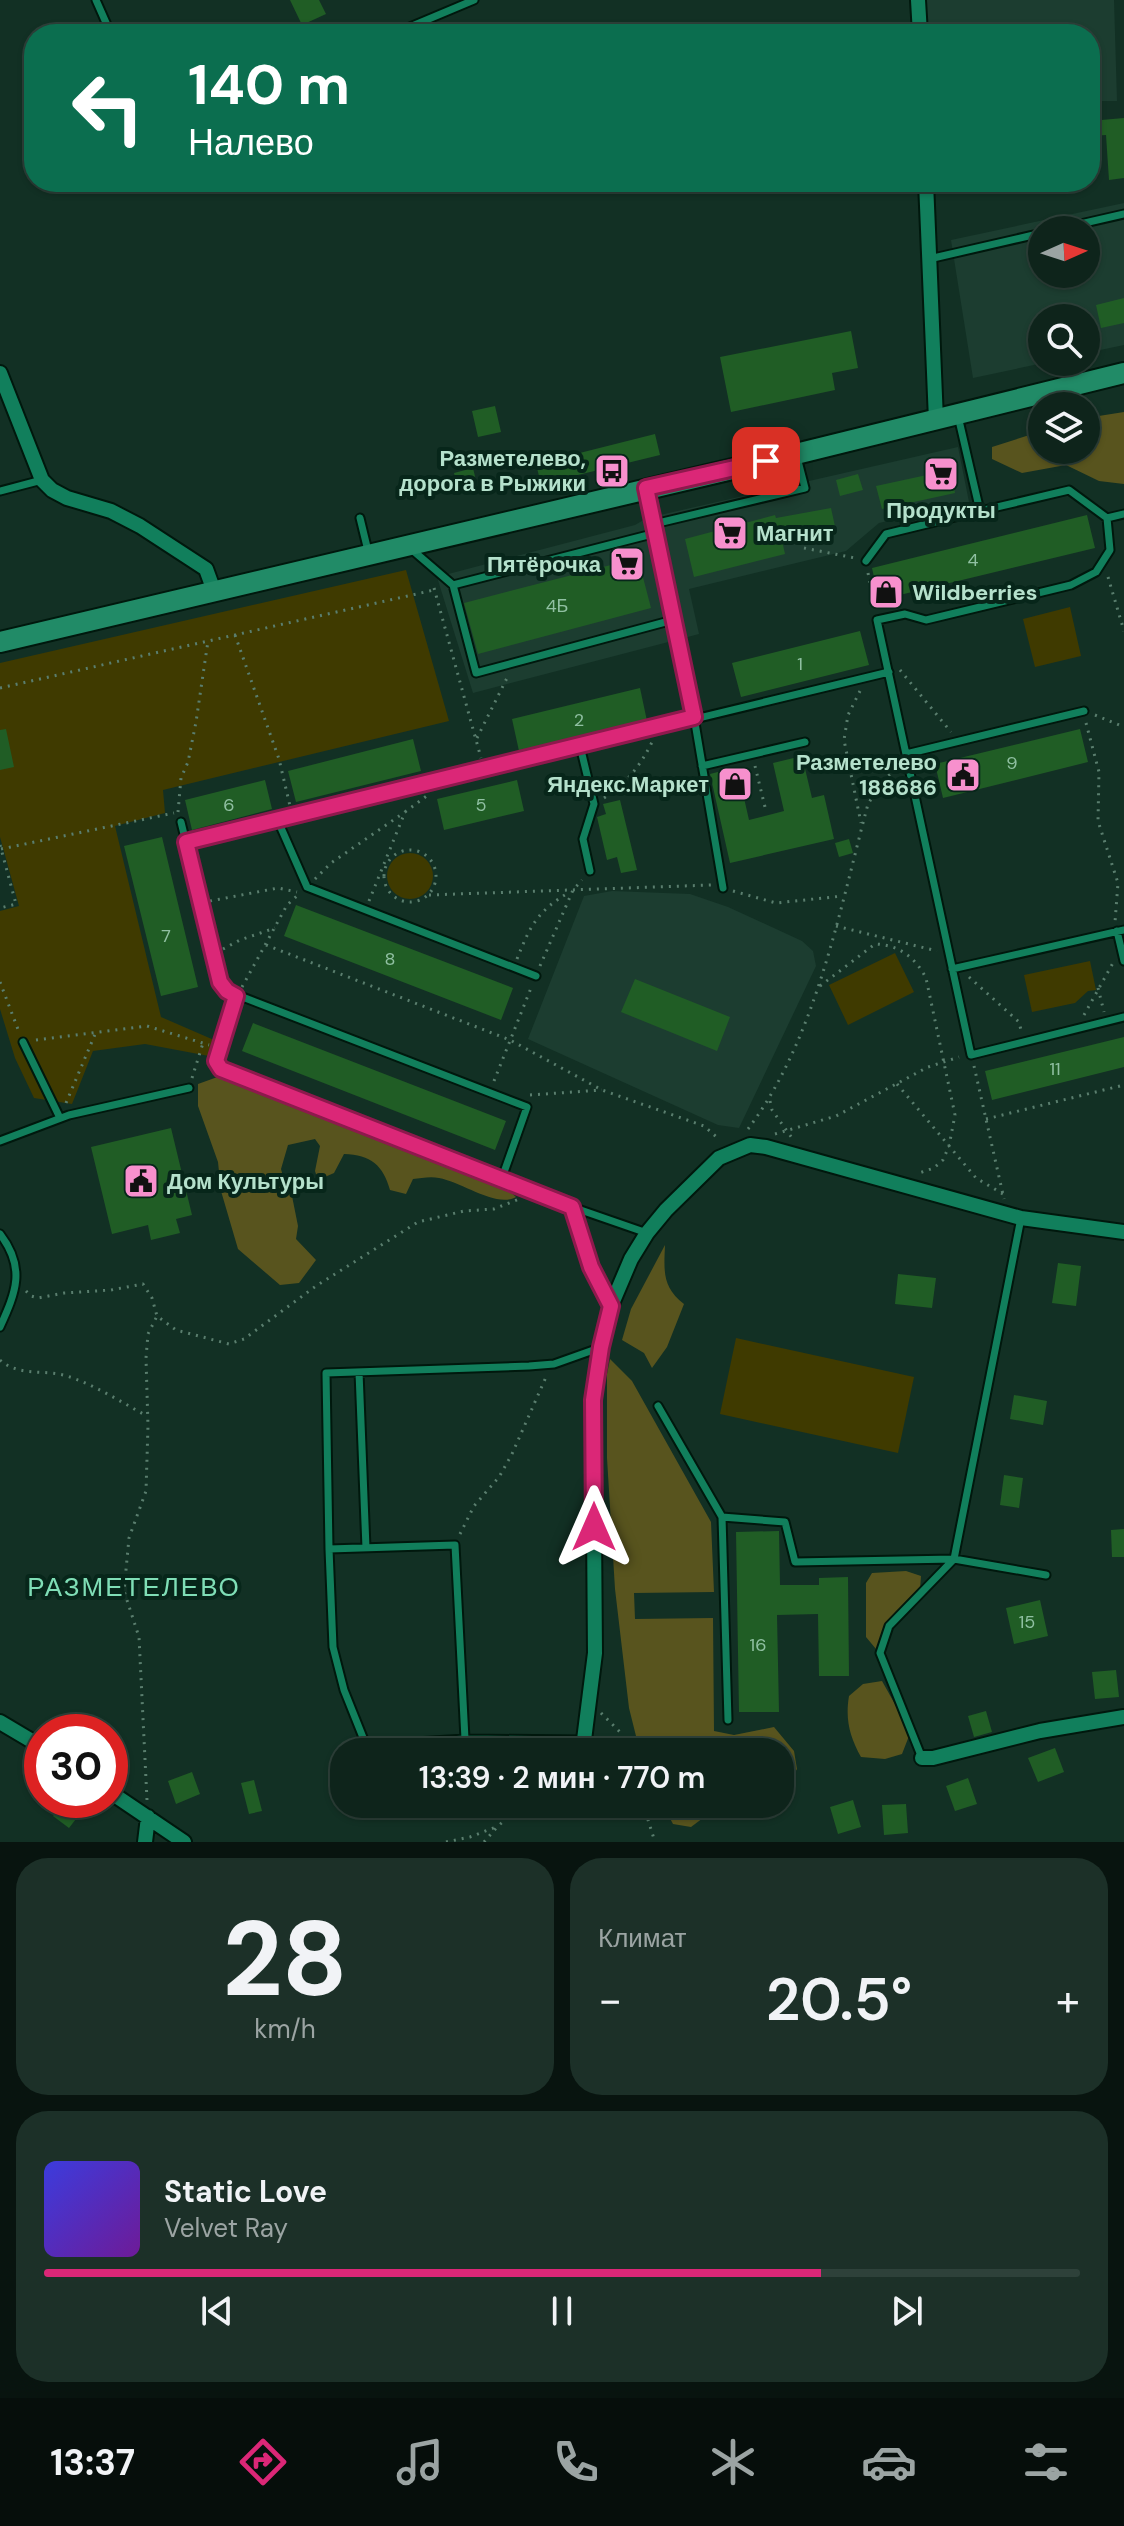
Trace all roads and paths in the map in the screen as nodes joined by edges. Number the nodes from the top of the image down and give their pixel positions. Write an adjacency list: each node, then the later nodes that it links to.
1 (96, 0): 4 (lane)
2 (474, 0): 5 (lane)
3 (918, 0): 6 (street)
4 (107, 24)
5 (417, 24)
6 (919, 24)
7 (926, 192): 11 (street)
8 (1124, 214): 9 (lane)
9 (1100, 219)
10 (1028, 236): 11 (lane)
11 (929, 259): 15 (street)
12 (0, 373): 17 (street)
13 (1124, 373): 14 (main road)
14 (957, 415): 15 (main road); 20 (lane)
15 (936, 420): 16 (main road)
16 (796, 454): 18 (main road); 24 (lane)
17 (42, 480): 19 (lane); 31 (street)
18 (646, 488): 24 (lane); 25 (main road)
19 (0, 491)
20 (980, 511): 23 (lane); 28 (lane)
21 (1124, 514): 23 (lane)
22 (360, 518): 27 (lane)
23 (1107, 518): 29 (lane)
24 (655, 529): 30 (lane); 32 (lane)
25 (407, 545): 27 (main road); 30 (lane)
26 (804, 548): 28 (path)
27 (369, 555): 31 (main road)
28 (866, 561): 33 (path)
29 (1101, 565): 33 (lane); 34 (path)
30 (453, 585): 38 (lane)
31 (214, 591): 37 (main road)
32 (673, 620): 38 (lane); 43 (lane)
33 (877, 620): 39 (lane)
34 (1124, 631)
35 (235, 635): 36 (path); 46 (path); 58 (path)
36 (208, 641): 41 (path); 57 (path)
37 (0, 642)
38 (515, 662): 46 (path)
39 (888, 668): 40 (lane); 48 (path); 51 (lane)
40 (866, 677): 43 (lane); 61 (path)
41 (0, 688)
42 (1084, 711): 45 (path); 48 (lane); 76 (path)
43 (694, 717): 44 (lane); 52 (lane)
44 (659, 726): 49 (lane); 55 (path)
45 (1124, 727)
46 (476, 740): 53 (path)
47 (805, 742): 50 (lane)
48 (955, 742): 51 (lane)
49 (580, 746): 53 (lane); 55 (lane)
50 (752, 754): 52 (lane); 56 (path)
51 (907, 758): 61 (path); 81 (lane)
52 (702, 766): 66 (lane)
53 (484, 769): 54 (lane)
54 (436, 781): 58 (lane); 64 (path)
55 (594, 804): 65 (lane)
56 (765, 807)
57 (178, 812): 60 (path); 63 (path)
58 (293, 817): 59 (lane)
59 (278, 821): 62 (lane); 73 (lane)
60 (181, 822): 62 (lane)
61 (862, 827): 70 (path)
62 (186, 842): 71 (lane)
63 (1, 847): 72 (path)
64 (385, 865): 69 (path); 69 (path); 73 (path)
65 (590, 871)
66 (723, 888): 67 (path); 70 (path)
67 (573, 890): 69 (path); 83 (path)
68 (301, 893): 71 (path)
69 (429, 895)
70 (843, 896): 74 (path)
71 (201, 903): 80 (lane)
72 (0, 908)
73 (366, 910): 83 (lane)
74 (836, 926): 77 (path); 87 (path)
75 (275, 928): 80 (path)
76 (1120, 930): 79 (lane); 84 (lane)
77 (890, 944): 81 (path); 87 (path); 100 (path)
78 (266, 945): 104 (path)
79 (1121, 949): 82 (lane); 88 (path)
80 (213, 954): 89 (lane)
81 (949, 954): 84 (lane)
82 (1124, 961)
83 (514, 967): 85 (lane)
84 (952, 969): 95 (path); 98 (lane)
85 (536, 976)
86 (0, 982): 94 (path)
87 (818, 987): 105 (path)
88 (1098, 988): 91 (path); 92 (path)
89 (236, 996): 97 (lane); 106 (lane)
90 (1124, 1017): 91 (lane)
91 (1107, 1021): 92 (lane)
92 (1087, 1026): 95 (lane)
93 (96, 1032): 94 (path); 96 (path); 107 (path)
94 (23, 1042): 107 (lane)
95 (1024, 1042): 98 (lane)
96 (203, 1043): 97 (path); 103 (path)
97 (220, 1049): 116 (lane)
98 (971, 1055): 108 (path)
99 (957, 1058): 100 (path)
100 (943, 1061): 101 (path); 113 (path)
101 (897, 1084): 109 (path); 113 (path)
102 (1124, 1085): 108 (path)
103 (189, 1088): 107 (lane)
104 (602, 1090): 106 (path); 114 (path)
105 (770, 1101): 109 (path); 114 (path)
106 (518, 1103): 116 (lane)
107 (60, 1118): 110 (lane)
108 (986, 1119): 118 (path)
109 (786, 1131): 111 (path); 112 (path)
110 (0, 1141)
111 (794, 1142)
112 (750, 1145): 114 (street); 120 (street)
113 (949, 1146): 115 (path); 118 (path)
114 (732, 1151): 122 (street)
115 (907, 1174)
116 (502, 1178): 117 (lane)
117 (533, 1191): 119 (lane); 126 (path)
118 (1003, 1194): 120 (path)
119 (572, 1207): 122 (lane); 125 (lane)
120 (1015, 1216): 121 (street); 138 (lane)
121 (1124, 1232)
122 (647, 1233): 125 (street)
123 (0, 1234): 124 (lane)
124 (17, 1283): 126 (path); 127 (lane)
125 (611, 1306): 128 (street)
126 (157, 1316): 133 (path)
127 (0, 1327)
128 (601, 1347): 130 (lane); 140 (street)
129 (0, 1360): 133 (path)
130 (554, 1364): 131 (lane); 135 (path)
131 (359, 1372): 136 (lane); 137 (lane)
132 (658, 1406): 134 (lane)
133 (148, 1416): 151 (path)
134 (722, 1517): 138 (lane); 142 (lane)
135 (455, 1545): 136 (lane); 146 (lane)
136 (366, 1548): 137 (lane)
137 (329, 1549): 145 (lane)
138 (954, 1559): 139 (lane); 149 (lane)
139 (1046, 1575)
140 (589, 1701): 147 (street); 148 (path)
141 (1124, 1717): 149 (street)
142 (728, 1720)
143 (0, 1722): 144 (street)
144 (24, 1736)
145 (363, 1738)
146 (465, 1738)
147 (584, 1738)
148 (622, 1738)
149 (922, 1758)
150 (128, 1804): 151 (street)
151 (148, 1817): 155 (street); 156 (street)
152 (507, 1818): 154 (path)
153 (647, 1818): 159 (path)
154 (497, 1827): 157 (path); 158 (path)
155 (145, 1842)
156 (184, 1842)
157 (446, 1842)
158 (484, 1842)
159 (655, 1842)

